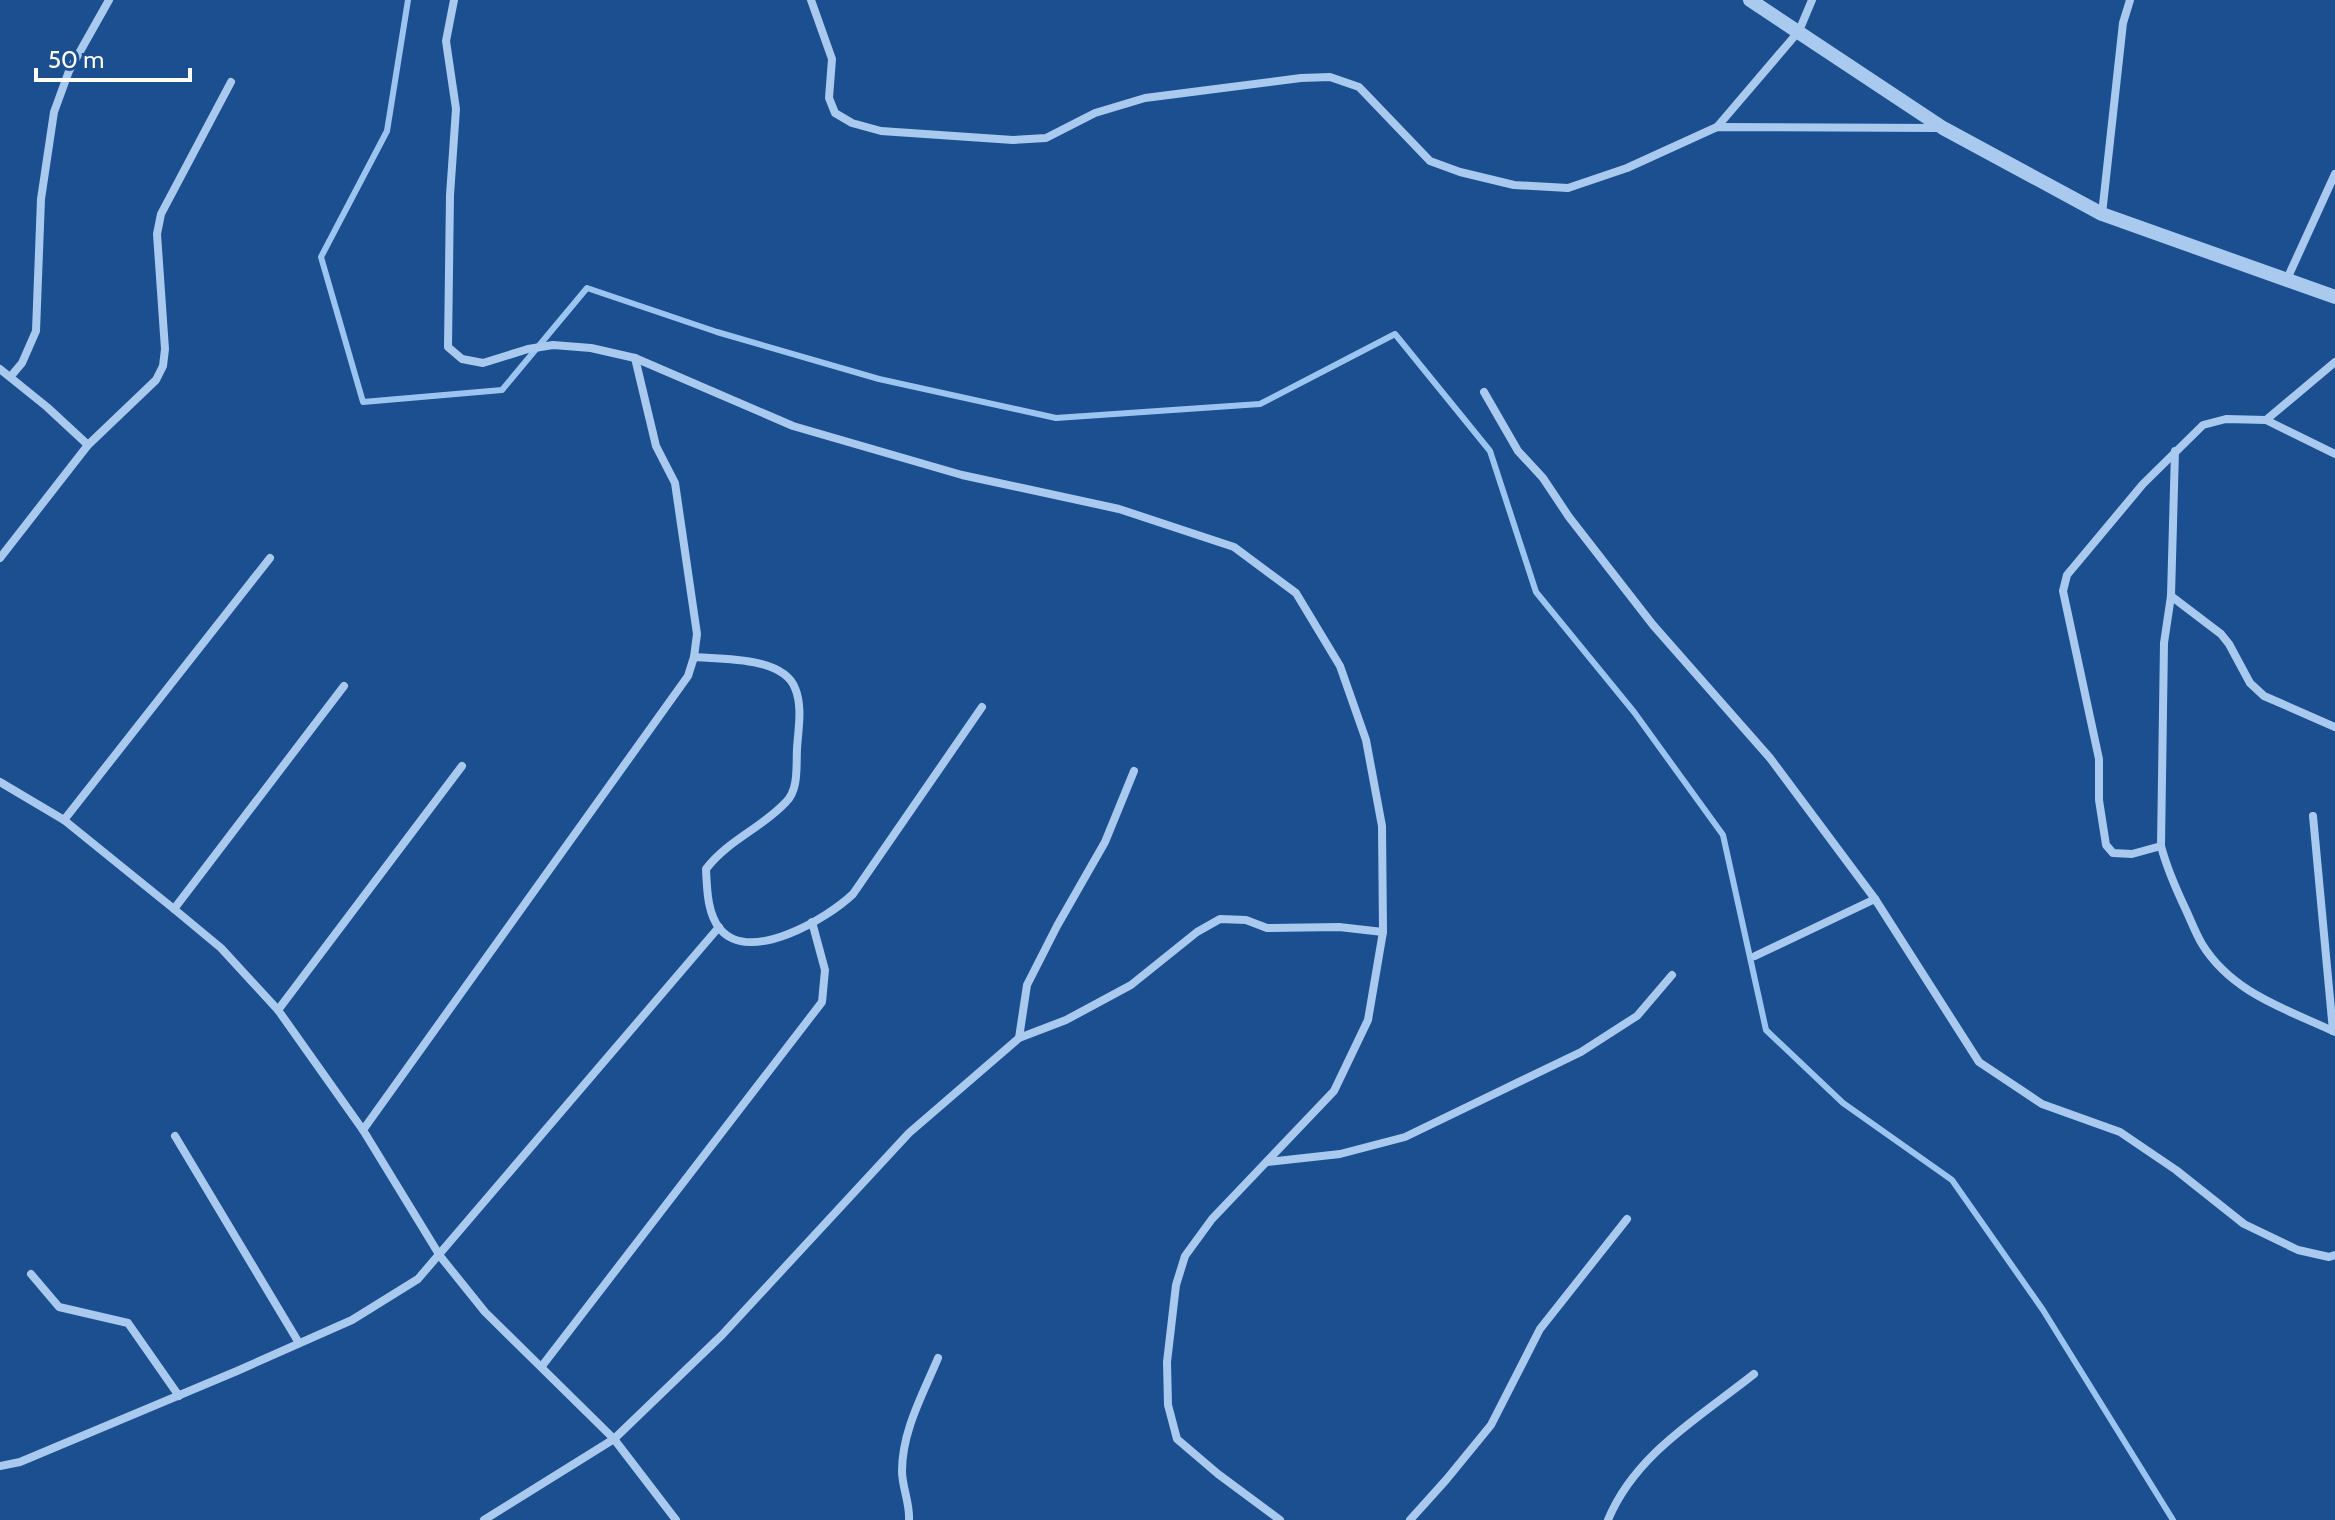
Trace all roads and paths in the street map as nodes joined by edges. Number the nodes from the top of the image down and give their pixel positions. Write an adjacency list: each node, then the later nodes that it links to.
1 (109, 0): 18 (street)
2 (454, 0): 15 (street)
3 (811, 0): 9 (street)
4 (1750, 0): 7 (street)
5 (1812, 0): 7 (street)
6 (2130, 0): 12 (street)
7 (1799, 31): 9 (street); 10 (street)
8 (231, 82): 21 (street)
9 (1717, 127): 10 (street)
10 (1943, 128): 12 (street)
11 (2335, 174): 13 (street)
12 (2102, 214): 13 (street)
13 (2287, 279): 14 (street)
14 (2335, 297)
15 (635, 358): 27 (street); 41 (street)
16 (2335, 362): 20 (street)
17 (0, 369): 18 (street)
18 (11, 376): 21 (street)
19 (1484, 392): 37 (street)
20 (2266, 420): 22 (street); 23 (street)
21 (88, 445): 24 (street)
22 (2175, 450): 26 (street); 36 (street)
23 (2335, 454)
24 (0, 558)
25 (270, 558): 35 (street)
26 (2171, 596): 30 (street); 36 (street)
27 (694, 657): 40 (street); 47 (street)
28 (344, 686): 38 (street)
29 (982, 707): 39 (street)
30 (2335, 727)
31 (462, 766): 44 (street)
32 (1134, 771): 46 (street)
33 (0, 782): 35 (street)
34 (2313, 816): 45 (street)
35 (64, 820): 38 (street)
36 (2161, 846): 45 (street)
37 (1875, 899): 42 (street); 51 (street)
38 (174, 909): 44 (street)
39 (812, 922): 40 (street); 56 (street)
40 (719, 927): 52 (street)
41 (1383, 932): 46 (street); 49 (street)
42 (1755, 956)
43 (1672, 975): 49 (street)
44 (278, 1010): 47 (street)
45 (2334, 1032)
46 (1019, 1038): 59 (street)
47 (363, 1130): 52 (street)
48 (175, 1136): 54 (street)
49 (1267, 1163): 64 (street)
50 (1627, 1219): 65 (street)
51 (2335, 1255)
52 (440, 1256): 54 (street); 56 (street)
53 (31, 1274): 58 (street)
54 (299, 1343): 58 (street)
55 (938, 1358): 63 (street)
56 (542, 1366): 59 (street)
57 (1754, 1374): 66 (street)
58 (179, 1396): 60 (street)
59 (614, 1439): 61 (street); 62 (street)
60 (0, 1466)
61 (484, 1520)
62 (676, 1520)
63 (909, 1520)
64 (1280, 1520)
65 (1410, 1520)
66 (1608, 1520)

